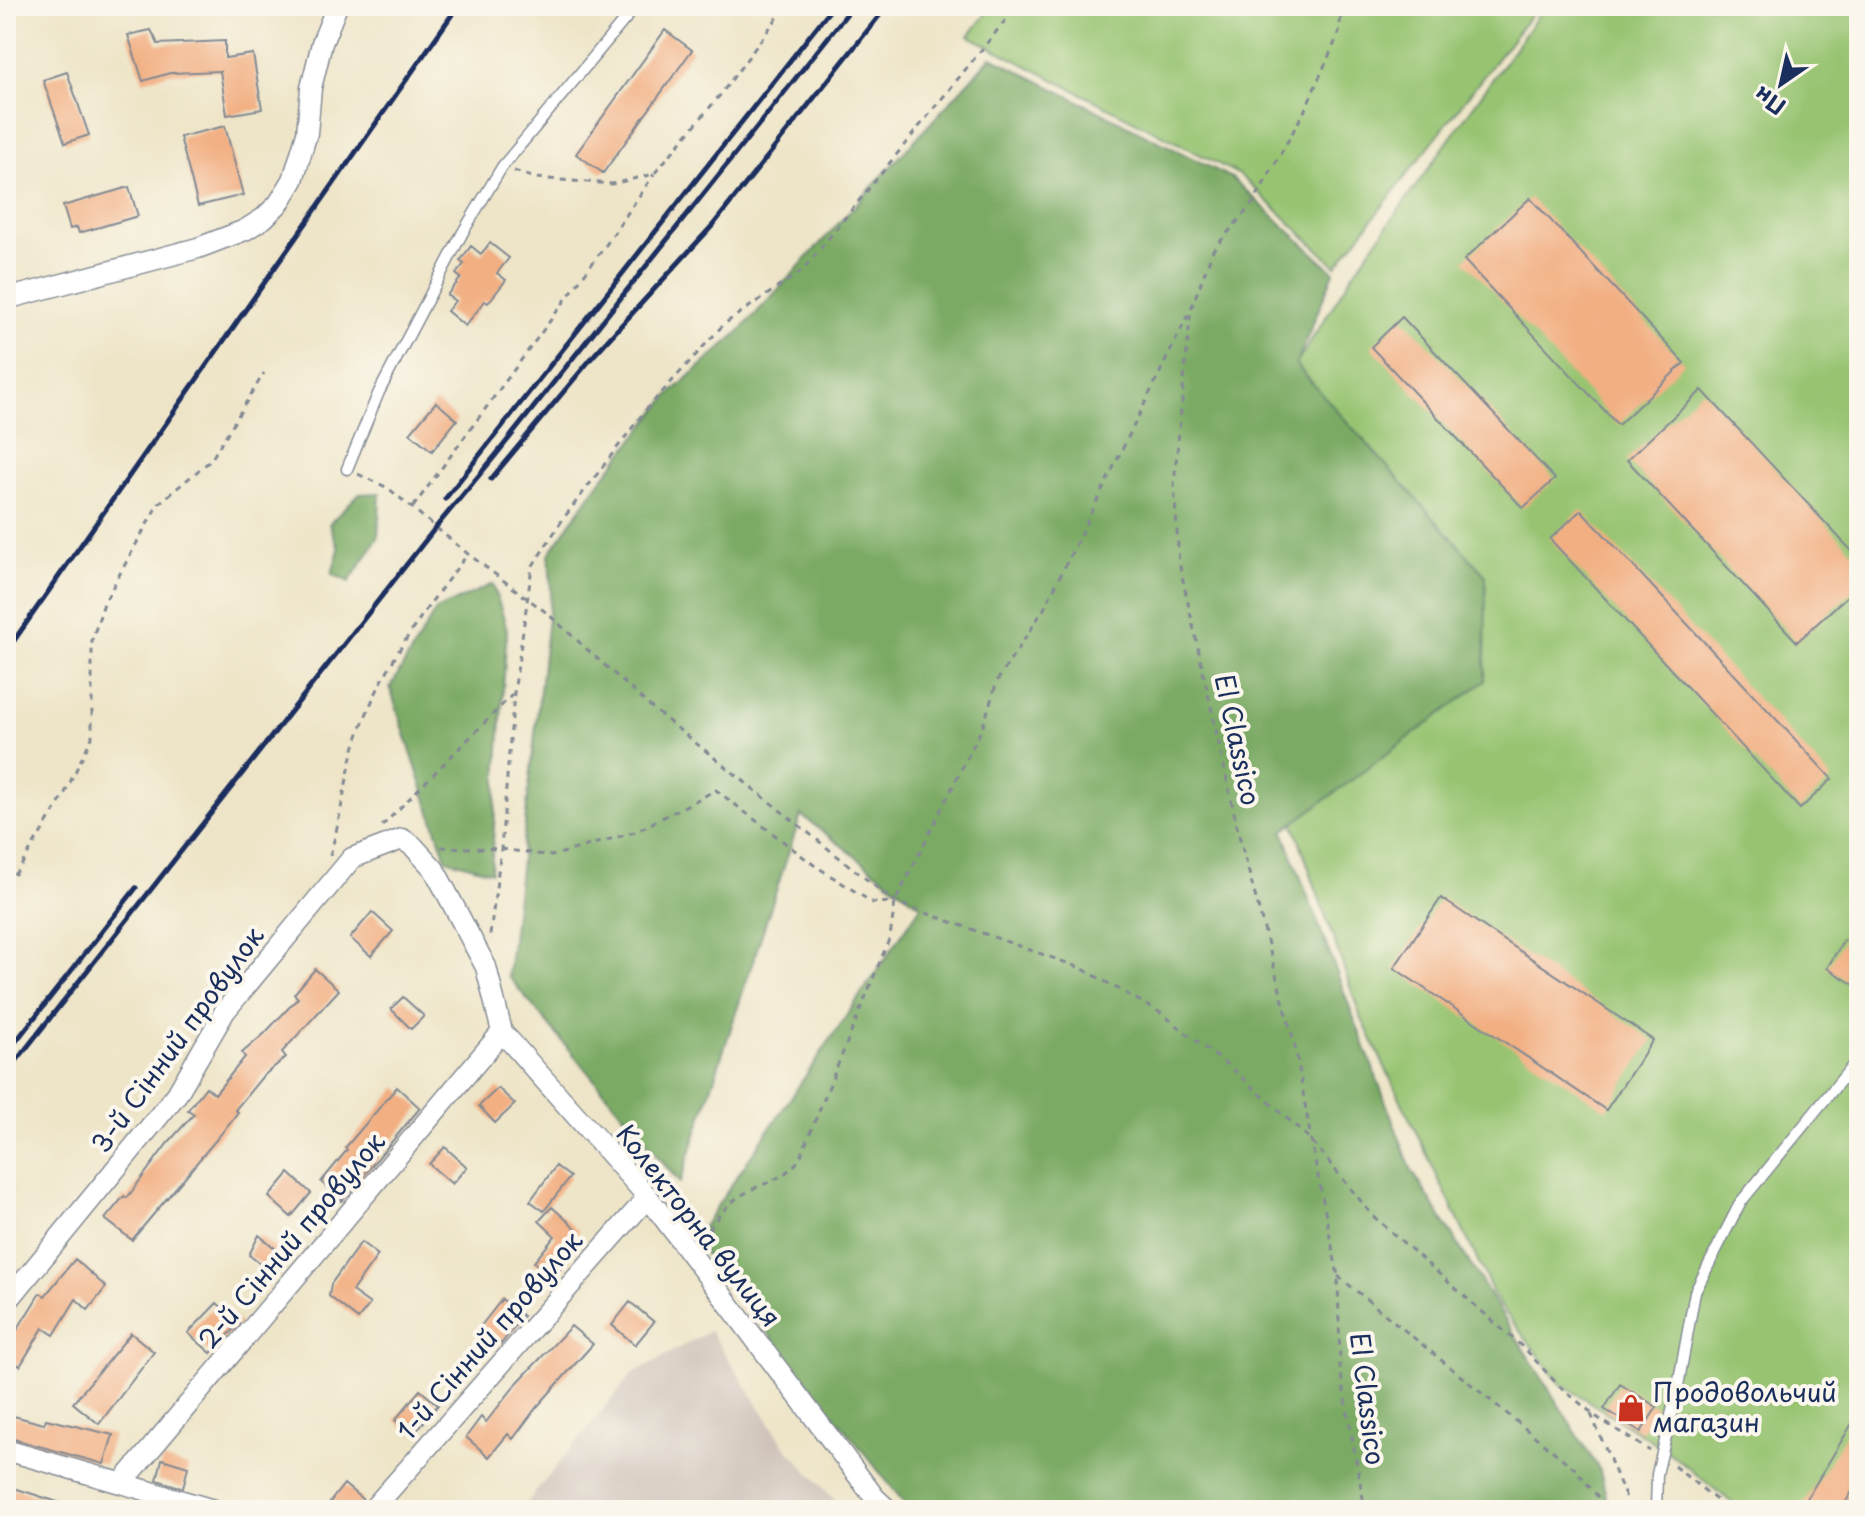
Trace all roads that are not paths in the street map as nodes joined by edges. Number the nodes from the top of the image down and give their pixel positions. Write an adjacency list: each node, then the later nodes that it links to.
1 (337, 6): 3 (street)
2 (636, 6): 4 (lane)
3 (6, 299)
4 (347, 469)
5 (486, 967): 6 (street, Колекторна вулиця); 9 (street, 3-й Сінний провулок)
6 (502, 1032): 8 (street, Колекторна вулиця); 11 (street, 2-й Сінний провулок)
7 (1859, 1058): 15 (lane)
8 (648, 1197): 13 (street, 1-й Сінний провулок); 14 (street, Колекторна вулиця)
9 (6, 1303)
10 (6, 1450): 11 (street)
11 (122, 1483): 12 (street)
12 (214, 1510)
13 (372, 1510)
14 (888, 1510)
15 (1656, 1510)

